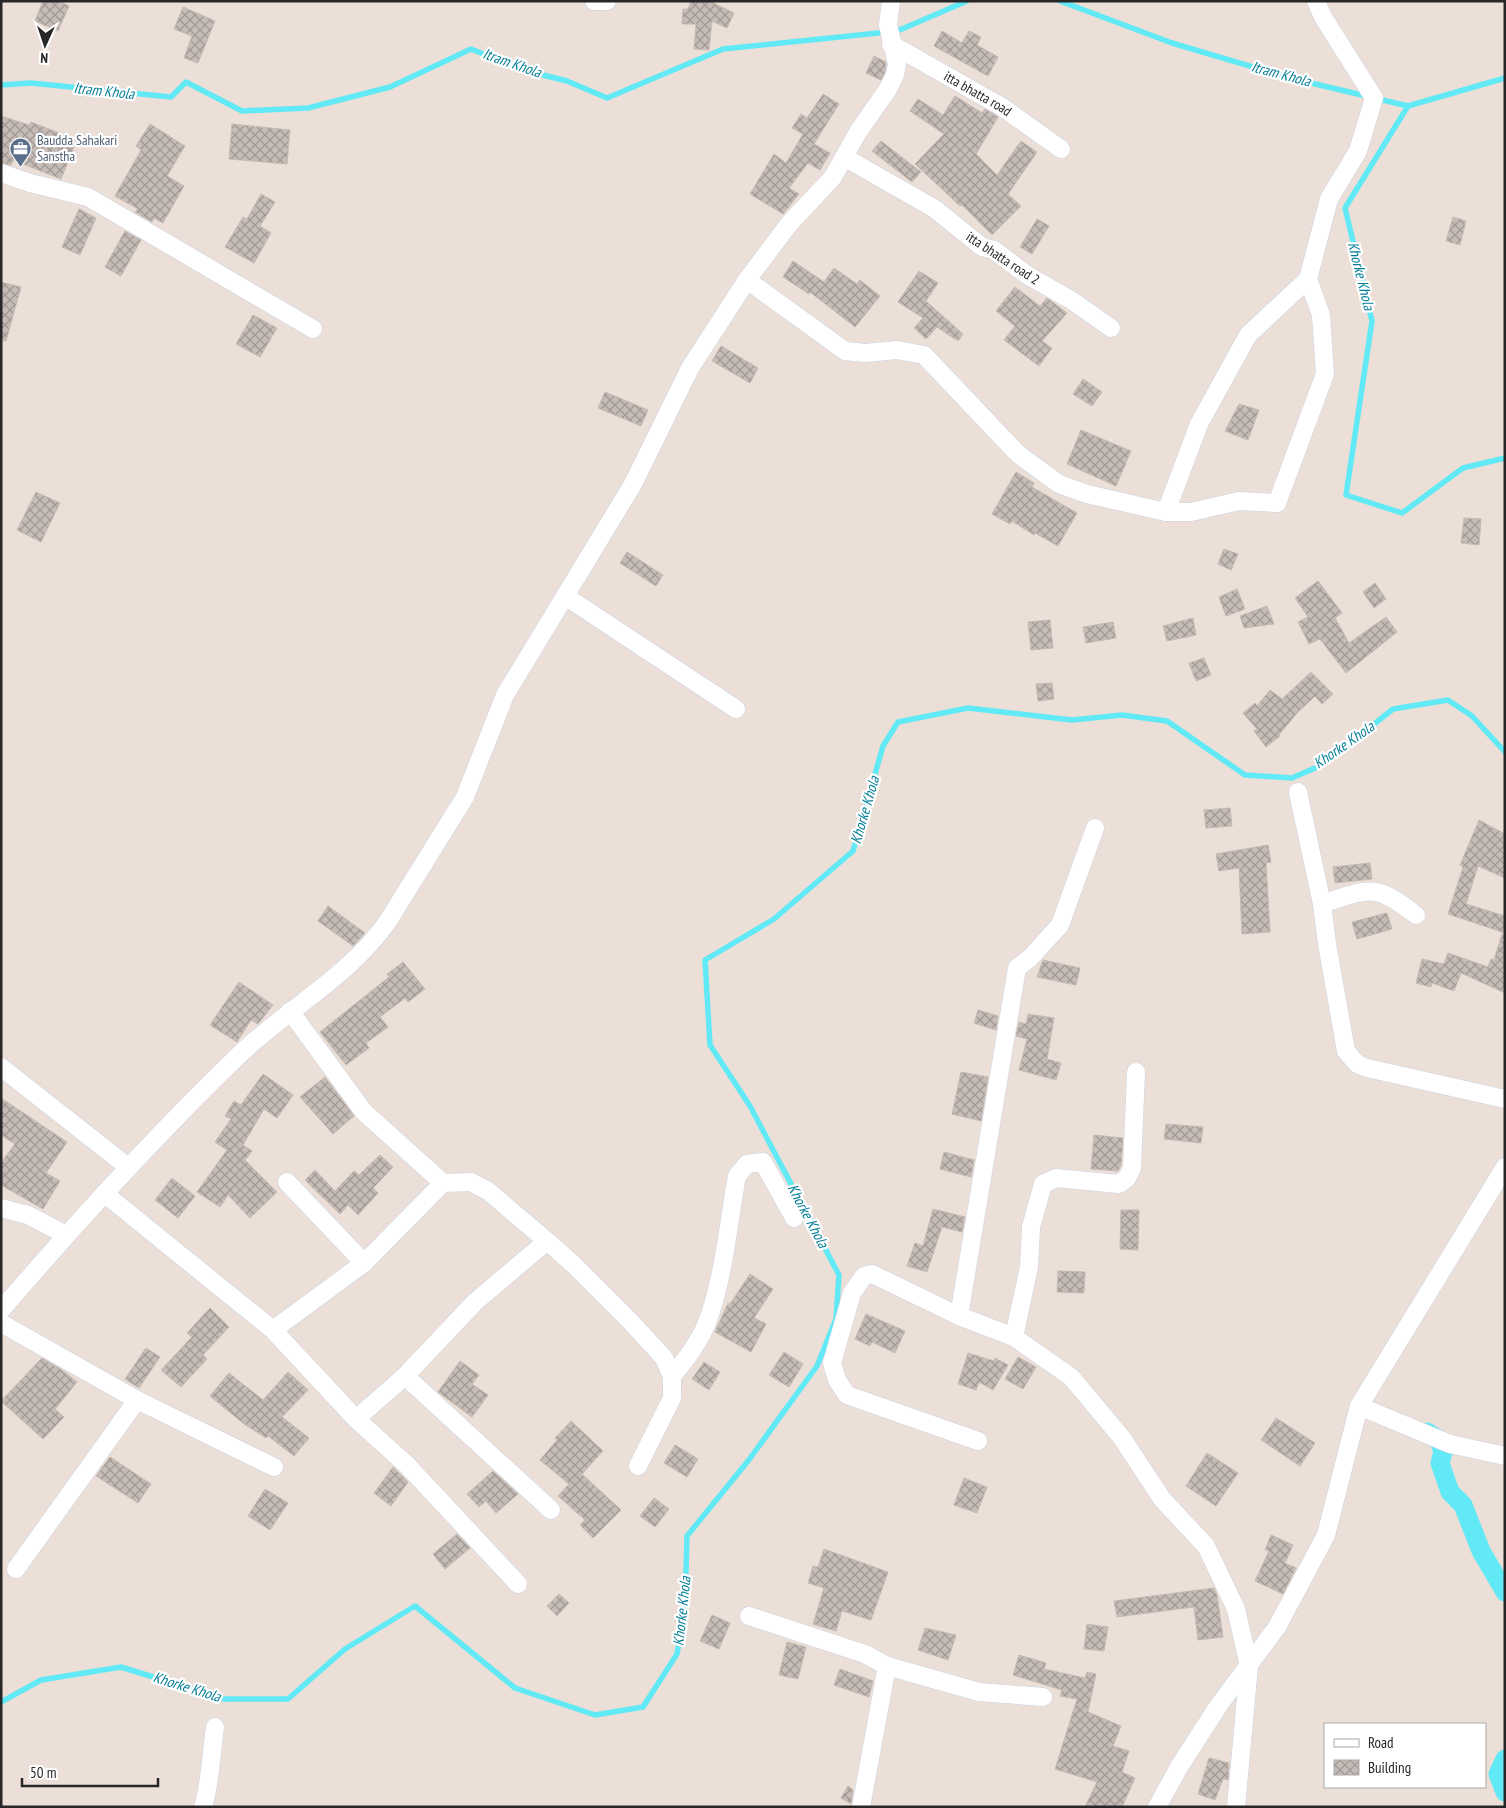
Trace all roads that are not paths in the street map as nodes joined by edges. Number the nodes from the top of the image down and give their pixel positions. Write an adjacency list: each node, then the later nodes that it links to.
1 (594, 1): 2 (street)
2 (606, 1)
3 (891, 1): 5 (street)
4 (1316, 1): 9 (street)
5 (891, 44): 6 (street, itta bhatta road); 7 (street)
6 (1061, 149)
7 (844, 157): 10 (street); 11 (street, itta bhatta road 2)
8 (1, 173): 12 (street)
9 (1308, 279): 13 (street); 13 (street)
10 (747, 280): 13 (street); 14 (street)
11 (1111, 328)
12 (313, 329)
13 (1166, 512)
14 (565, 596): 15 (street); 20 (street)
15 (736, 708)
16 (1298, 792): 18 (street)
17 (1095, 828): 35 (street)
18 (1322, 904): 19 (street); 23 (street)
19 (1416, 915)
20 (290, 1011): 24 (street); 27 (street)
21 (1, 1067): 24 (street)
22 (1136, 1072): 38 (street)
23 (1505, 1099)
24 (128, 1167): 28 (street)
25 (1505, 1167): 42 (street)
26 (287, 1182): 33 (street)
27 (443, 1183): 32 (street); 33 (street)
28 (105, 1194): 31 (street); 37 (street)
29 (1, 1208): 31 (street)
30 (794, 1218): 40 (street)
31 (66, 1235): 34 (street)
32 (547, 1241): 39 (street); 40 (street)
33 (364, 1263): 37 (street)
34 (1, 1310)
35 (959, 1316): 38 (street); 44 (street)
36 (1, 1323): 41 (street)
37 (273, 1330): 43 (street)
38 (1014, 1337): 53 (street)
39 (405, 1376): 43 (street); 48 (street)
40 (672, 1376): 46 (street)
41 (137, 1400): 47 (street); 49 (street)
42 (1359, 1406): 45 (street); 53 (street)
43 (356, 1419): 50 (street)
44 (978, 1442)
45 (1505, 1456)
46 (638, 1466)
47 (274, 1468)
48 (551, 1510)
49 (16, 1569)
50 (518, 1584)
51 (749, 1616): 52 (street)
52 (887, 1666): 54 (street); 57 (street)
53 (1249, 1666): 58 (street); 59 (street)
54 (1043, 1696)
55 (216, 1728): 56 (street)
56 (203, 1807)
57 (861, 1807)
58 (1157, 1807)
59 (1236, 1807)

